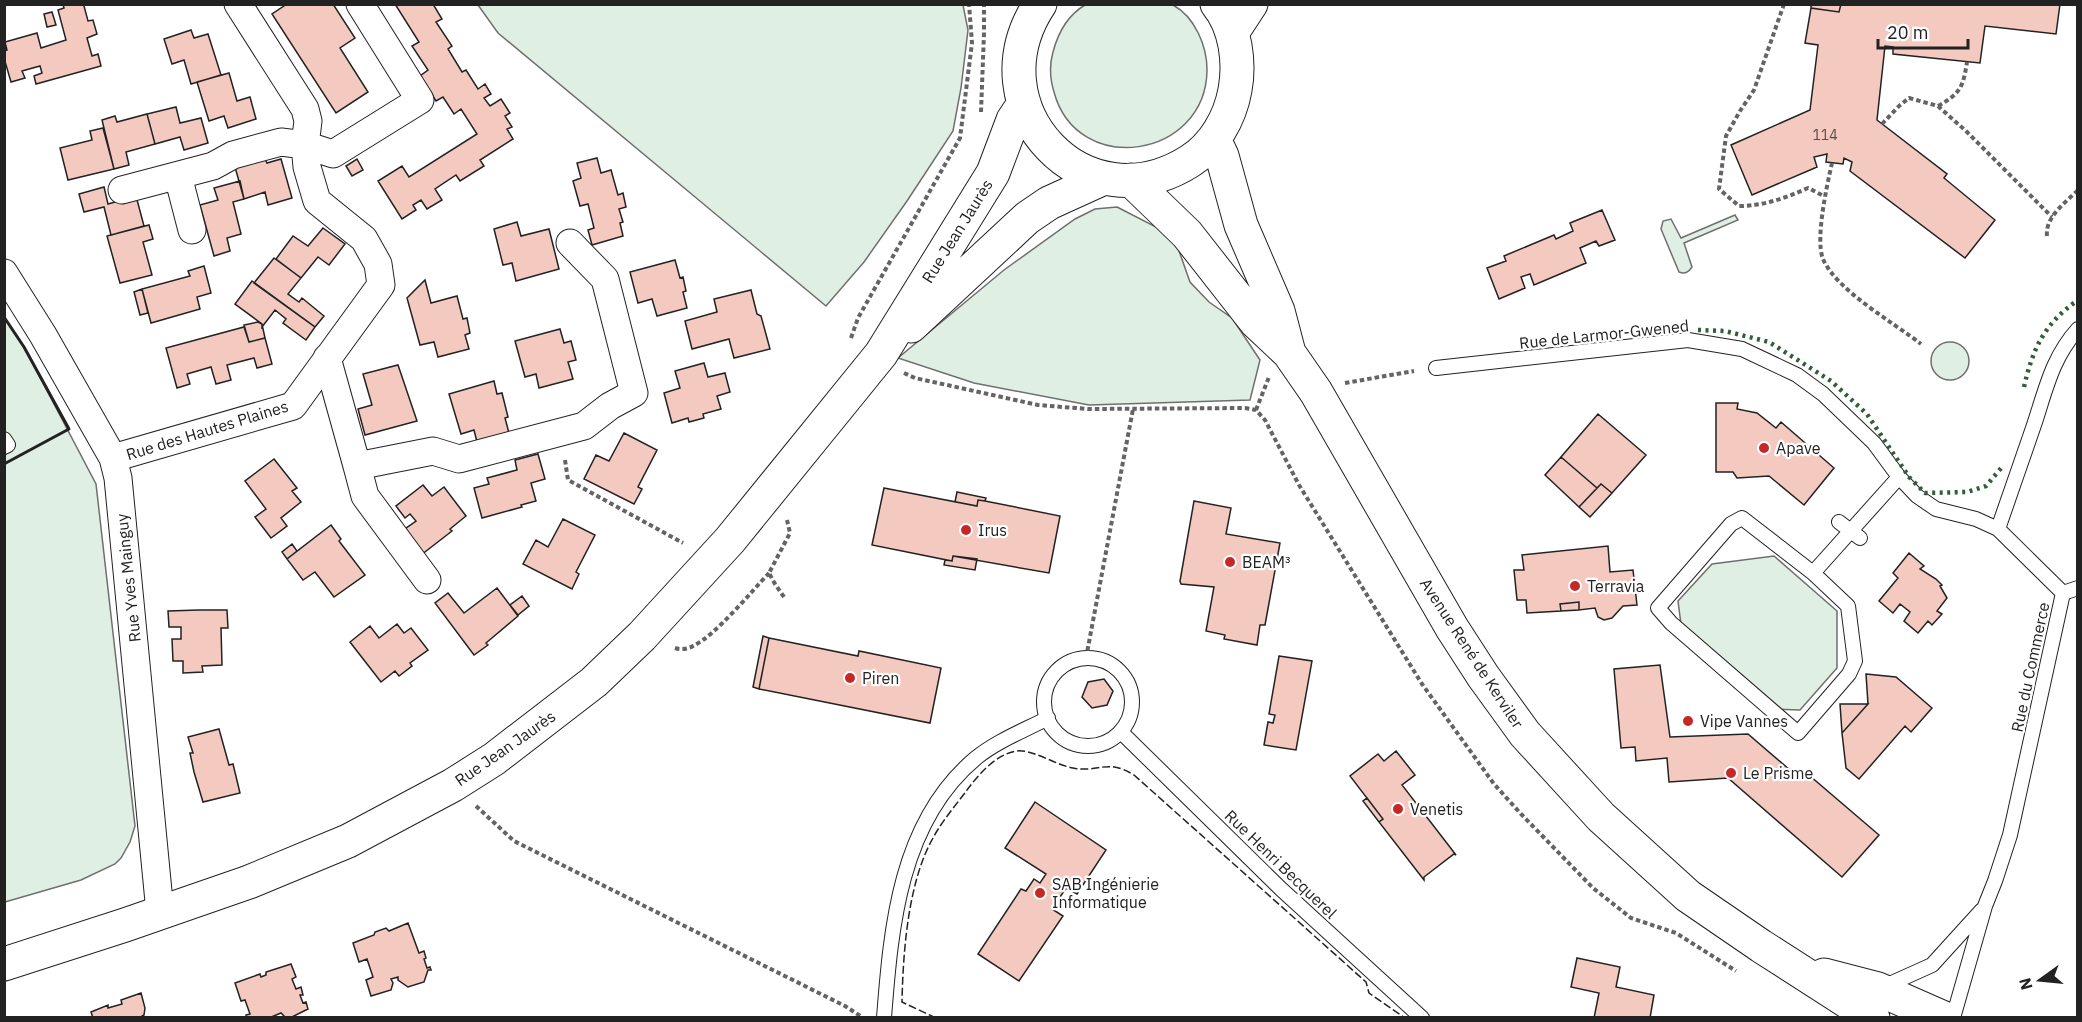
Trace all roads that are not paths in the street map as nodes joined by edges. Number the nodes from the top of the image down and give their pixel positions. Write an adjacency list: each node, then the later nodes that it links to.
1 (238, 4): 9 (street, Rue des Hautes Plaines)
2 (360, 4): 9 (street)
3 (1217, 4): 6 (main road, Rue Jean Jaurès)
4 (1251, 4): 6 (main road)
5 (1031, 10): 7 (main road)
6 (1232, 33): 8 (main road, Rue Jean Jaurès)
7 (1023, 105): 11 (main road); 18 (main road, Rue Jean Jaurès)
8 (1214, 139): 11 (main road, Rue Jean Jaurès); 19 (main road, Avenue René de Kerviler)
9 (305, 145): 10 (street); 17 (street, Rue des Hautes Plaines)
10 (178, 176): 12 (street); 13 (street)
11 (1117, 179): 18 (main road, Rue Jean Jaurès); 19 (main road, Avenue René de Kerviler)
12 (122, 190)
13 (192, 230)
14 (570, 243): 24 (street)
15 (4, 273): 23 (street, Rue Yves Mainguy)
16 (2078, 329): 27 (lane)
17 (327, 358): 23 (street, Rue des Hautes Plaines); 24 (street)
18 (890, 362): 36 (main road, Rue Jean Jaurès)
19 (1280, 364): 38 (main road, Avenue René de Kerviler)
20 (1436, 368): 25 (lane, Rue de Larmor-Gwened)
21 (4, 439): 22 (lane)
22 (4, 447)
23 (113, 459): 36 (street, Rue Yves Mainguy)
24 (357, 466): 30 (street)
25 (1899, 477): 27 (lane, Rue de Larmor-Gwened); 28 (lane)
26 (1839, 522): 28 (lane)
27 (1998, 529): 32 (lane, Rue du Commerce)
28 (1855, 534): 29 (lane)
29 (1813, 573): 29 (lane)
30 (427, 580)
31 (2078, 588): 32 (lane)
32 (2063, 593): 35 (lane, Rue du Commerce)
33 (1048, 718): 34 (lane); 34 (lane); 39 (lane)
34 (1120, 732): 40 (lane, Rue Henri Becquerel)
35 (1985, 906): 38 (lane, Rue du Commerce); 42 (lane, Rue du Commerce)
36 (160, 912): 37 (main road, Rue Jean Jaurès)
37 (4, 964)
38 (1876, 1003): 41 (main road, Avenue René de Kerviler)
39 (884, 1017)
40 (1422, 1017)
41 (1944, 1017)
42 (1953, 1017)

